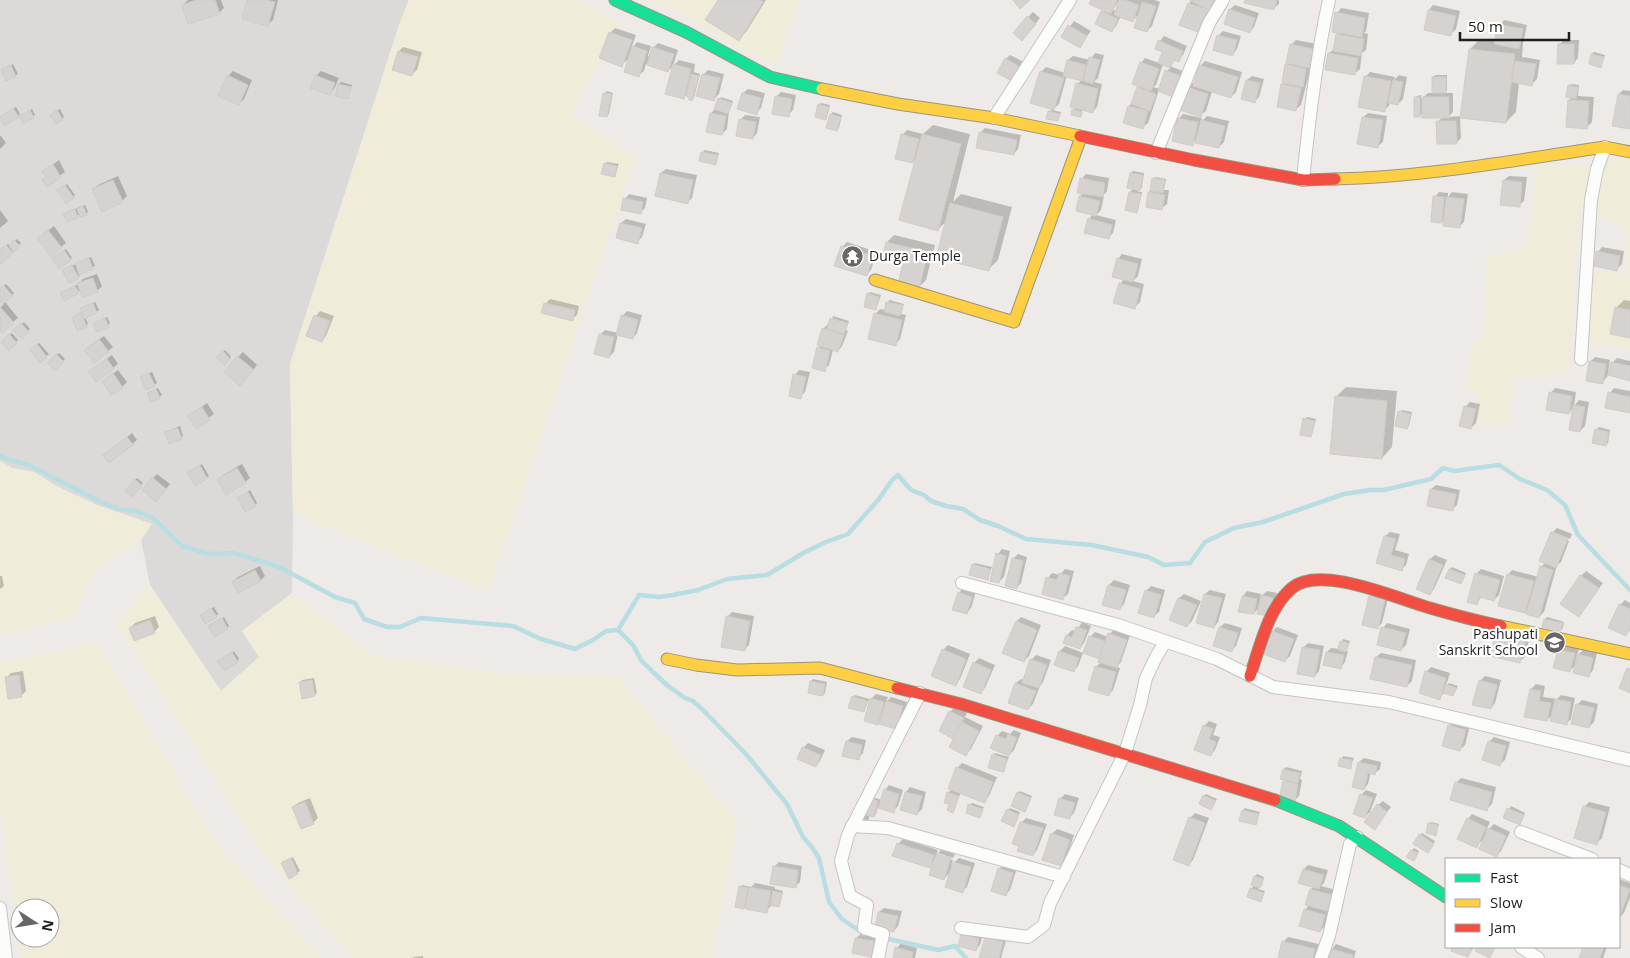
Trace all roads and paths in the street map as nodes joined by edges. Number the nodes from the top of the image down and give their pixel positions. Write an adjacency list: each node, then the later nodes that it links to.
1 (615, 0): 5 (street)
2 (1070, 0): 5 (street)
3 (1223, 0): 8 (street)
4 (1329, 0): 10 (street)
5 (994, 118): 6 (street)
6 (1081, 137): 8 (street); 11 (street)
7 (1605, 147): 9 (street); 10 (street); 12 (street)
8 (1156, 152): 10 (street)
9 (1630, 152)
10 (1304, 180)
11 (875, 280)
12 (1581, 359)
13 (962, 583): 14 (street)
14 (1165, 642): 17 (street); 19 (street)
15 (1630, 654): 17 (street)
16 (667, 659): 18 (street)
17 (1250, 676): 20 (street)
18 (920, 693): 19 (street); 21 (street)
19 (1125, 753): 23 (street); 25 (street)
20 (1630, 760)
21 (852, 826): 25 (street); 31 (street)
22 (1521, 832): 24 (street)
23 (1357, 836): 26 (street); 32 (street)
24 (1589, 858)
25 (1064, 877): 28 (street)
26 (1445, 896)
27 (0, 908): 30 (street)
28 (961, 928)
29 (1523, 948): 33 (street)
30 (6, 958)
31 (878, 958)
32 (1321, 958)
33 (1538, 958)

